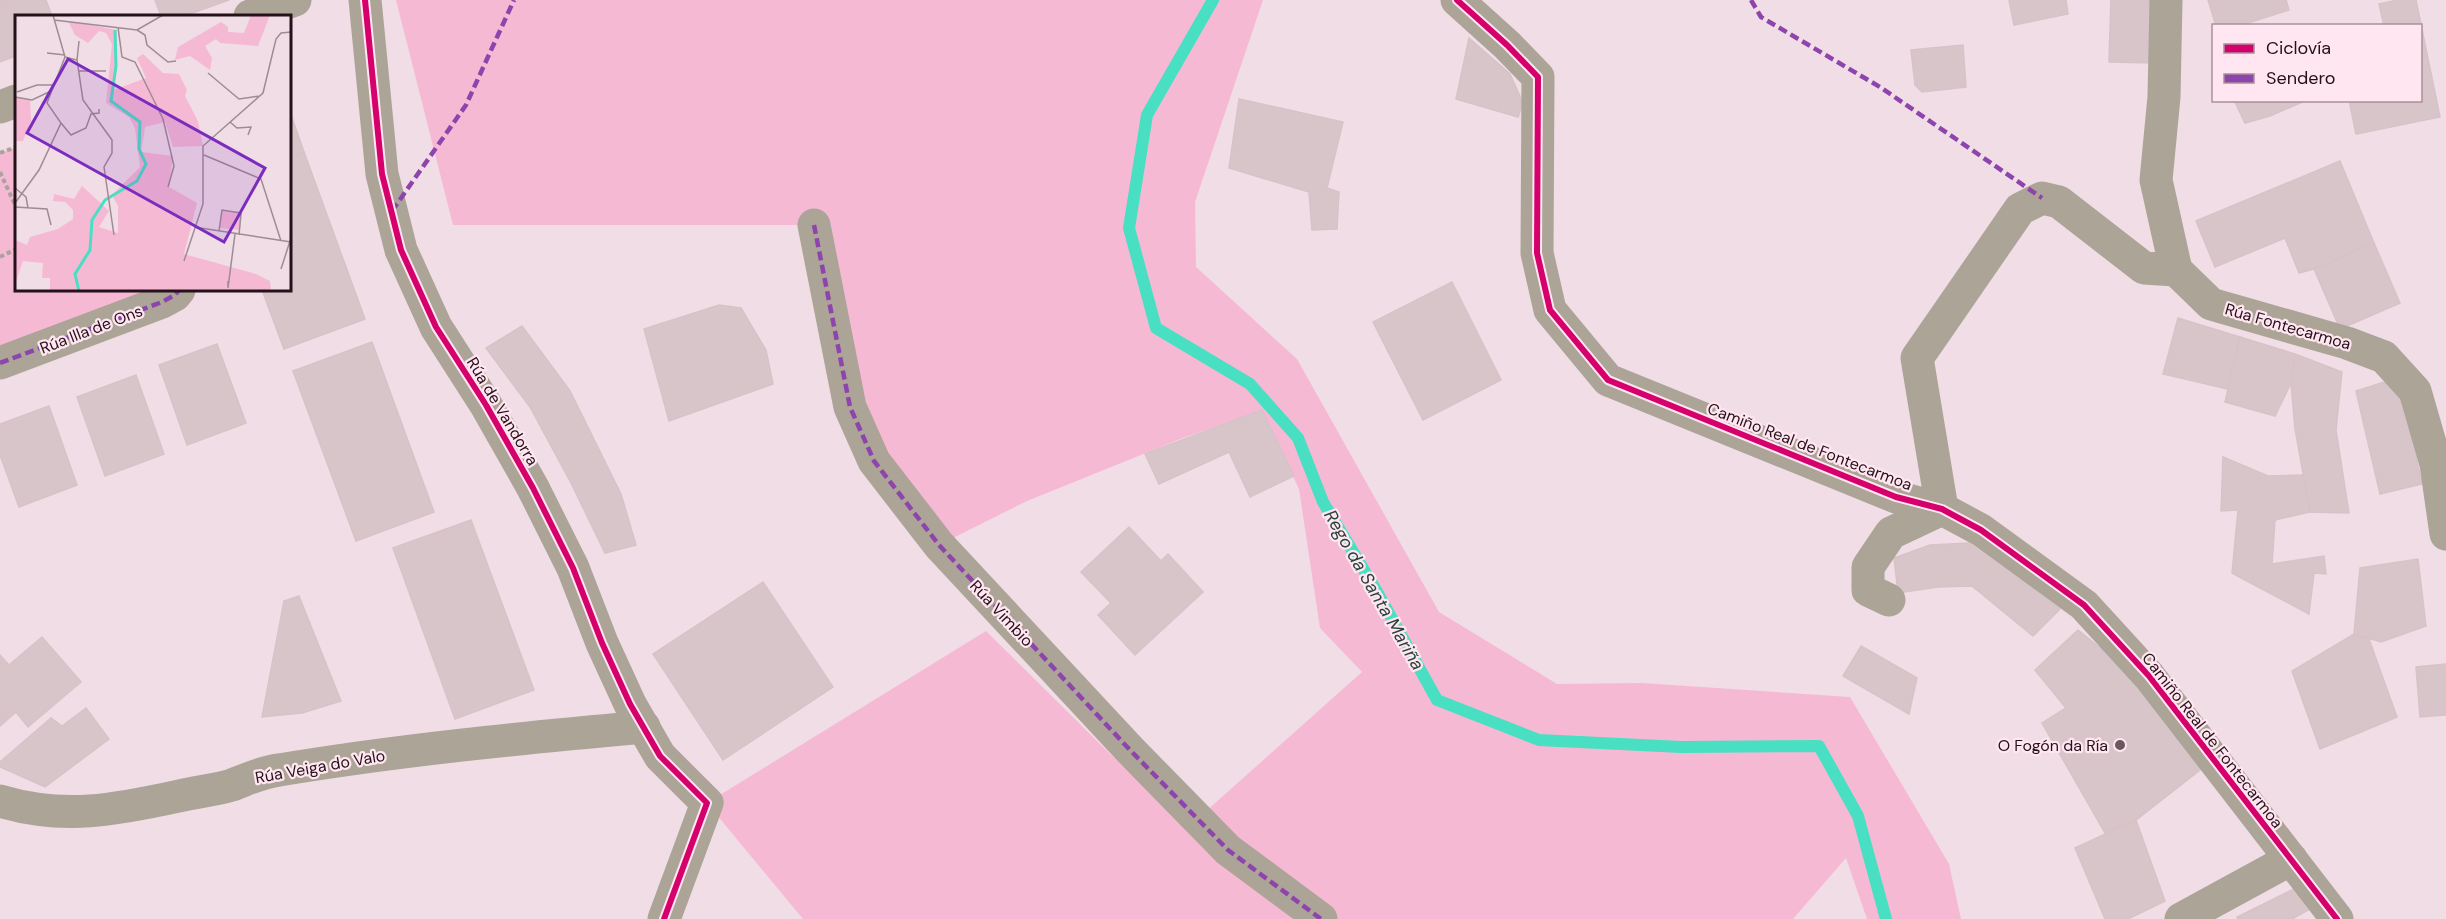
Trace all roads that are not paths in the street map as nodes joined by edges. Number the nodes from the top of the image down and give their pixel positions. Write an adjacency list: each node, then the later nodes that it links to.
1 (295, 0): 5 (street)
2 (365, 0): 15 (street, Rúa de Vandorra)
3 (1457, 0): 12 (street, Camiño Real de Fontecarmoa)
4 (2166, 0): 9 (street)
5 (253, 15)
6 (15, 101): 7 (street)
7 (0, 107)
8 (814, 225): 19 (street, Rúa Vimbio)
9 (2176, 270): 12 (street, Camiño Real de Fontecarmoa); 13 (street, Rúa Fontecarmoa)
10 (178, 291): 11 (street, Rúa Illa de Ons)
11 (0, 363)
12 (1942, 509): 14 (street); 17 (street, Camiño Real de Fontecarmoa)
13 (2445, 522)
14 (1889, 600)
15 (644, 728): 16 (street, Rúa Veiga do Valo); 18 (street, Rúa de Vandorra)
16 (0, 801)
17 (2291, 859): 20 (street); 21 (street, Camiño Real de Fontecarmoa)
18 (664, 919)
19 (1321, 919)
20 (2181, 919)
21 (2337, 919)

